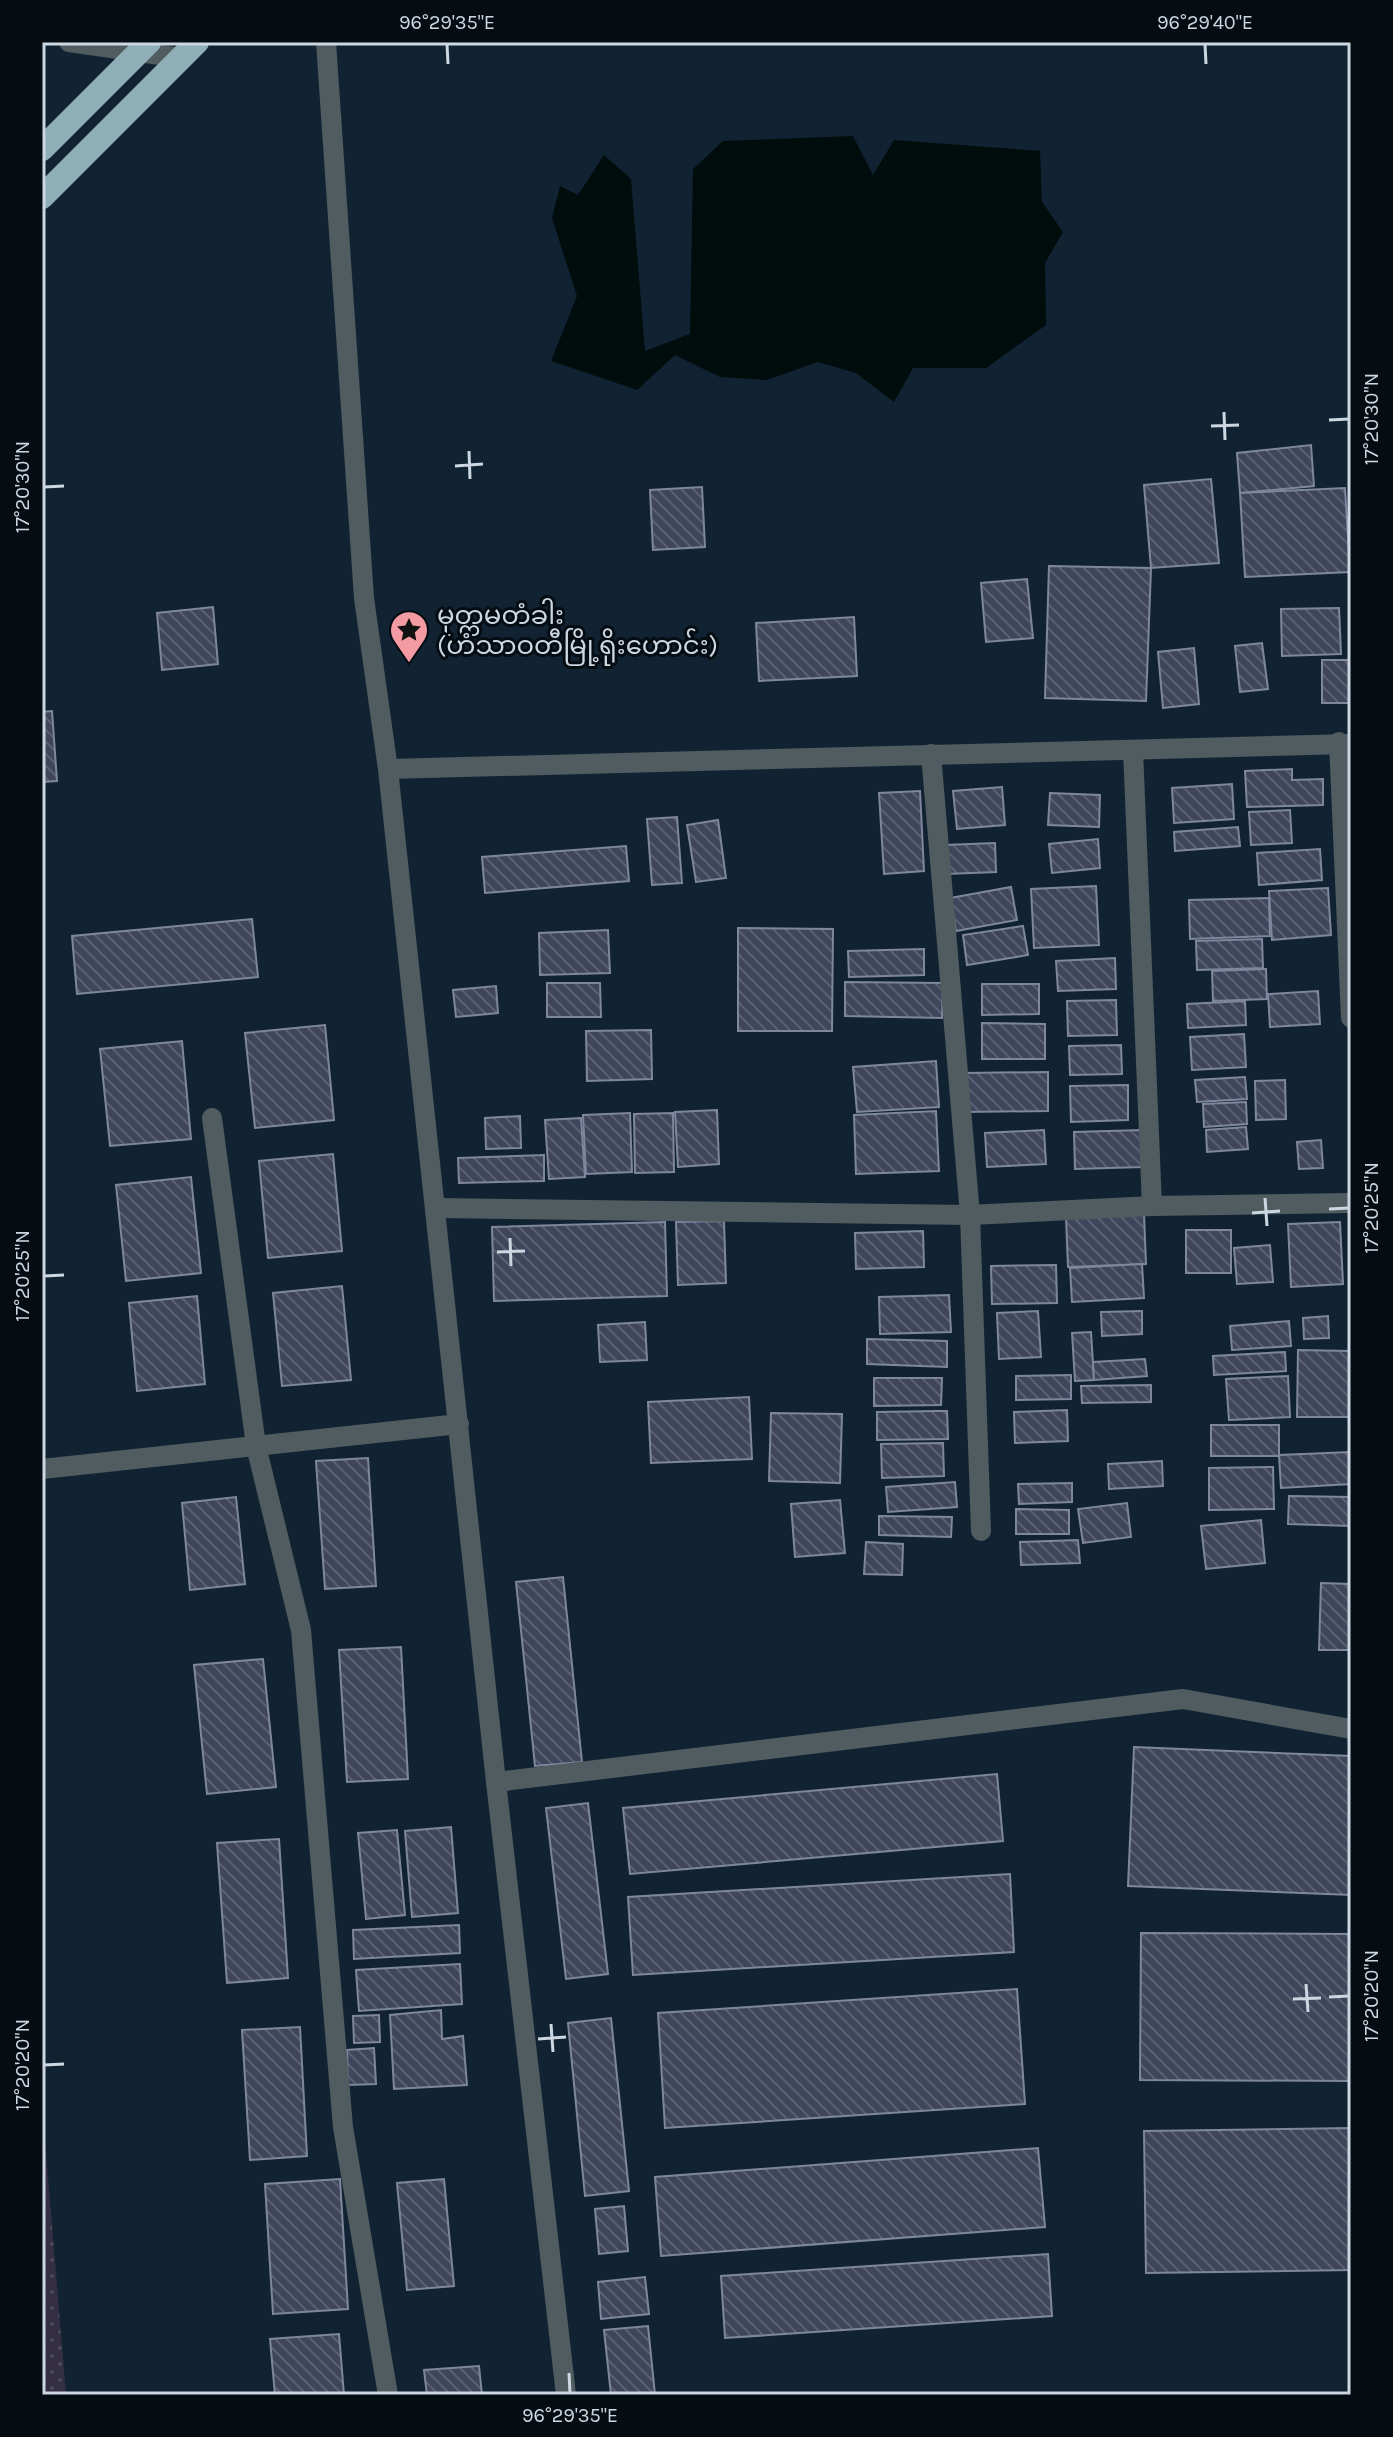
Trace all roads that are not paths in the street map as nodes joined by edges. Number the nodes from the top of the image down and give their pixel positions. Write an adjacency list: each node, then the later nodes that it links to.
1 (69, 42): 3 (street)
2 (326, 42): 10 (street)
3 (144, 47): 4 (street); 5 (highway)
4 (189, 50): 6 (highway)
5 (42, 149)
6 (42, 197)
7 (1345, 743): 8 (street); 11 (street)
8 (1133, 750): 9 (street); 14 (street)
9 (931, 754): 10 (street); 16 (street)
10 (388, 769): 15 (street)
11 (1351, 1018)
12 (212, 1118): 18 (street)
13 (1351, 1203): 14 (street)
14 (1152, 1206): 16 (street)
15 (437, 1208): 16 (street); 17 (street)
16 (970, 1215): 20 (street)
17 (459, 1424): 18 (street); 22 (street)
18 (256, 1446): 19 (street); 23 (street)
19 (42, 1469)
20 (981, 1531)
21 (1351, 1729): 22 (street)
22 (496, 1782): 24 (street)
23 (388, 2395)
24 (566, 2395)

